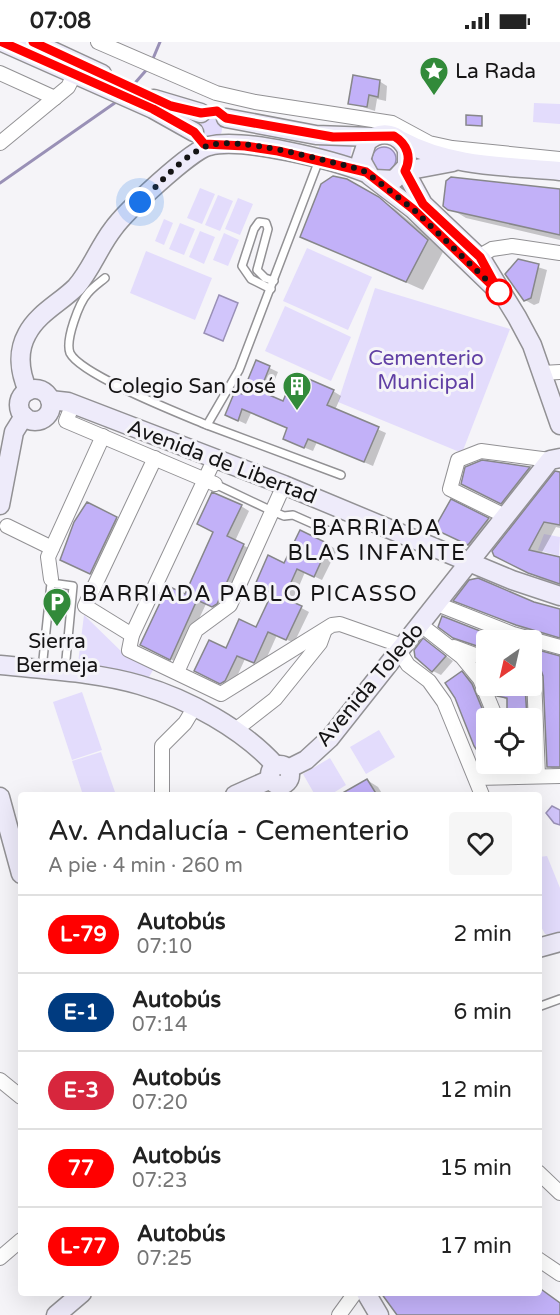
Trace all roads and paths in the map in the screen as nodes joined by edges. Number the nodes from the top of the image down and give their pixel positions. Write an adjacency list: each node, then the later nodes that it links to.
1 (2, 42): 5 (street)
2 (33, 42): 6 (street)
3 (98, 42): 19 (street)
4 (0, 73): 7 (street)
5 (75, 75): 6 (street); 7 (street)
6 (100, 79): 8 (street)
7 (55, 98): 15 (street)
8 (155, 105): 9 (street); 12 (street)
9 (201, 113): 10 (street); 12 (street)
10 (226, 118): 11 (street); 16 (street)
11 (249, 123): 13 (street); 17 (lane)
12 (194, 133): 16 (street); 21 (street)
13 (372, 137): 14 (street); 24 (street)
14 (402, 141): 20 (street); 22 (street)
15 (0, 143)
16 (213, 145): 17 (street); 21 (street)
17 (245, 146): 18 (street)
18 (319, 159): 24 (street); 29 (lane)
19 (560, 159)
20 (457, 161): 22 (street); 23 (street)
21 (184, 162): 32 (street)
22 (405, 171): 24 (street); 26 (street)
23 (560, 171)
24 (370, 176): 25 (street)
25 (438, 233): 26 (street); 30 (street)
26 (480, 252): 27 (street); 30 (street)
27 (560, 253)
28 (105, 278): 36 (lane)
29 (273, 285): 29 (lane); 36 (lane)
30 (499, 292): 31 (street)
31 (551, 373): 37 (street)
32 (28, 391): 33 (street); 35 (street)
33 (50, 400): 34 (street, Avenida de Libertad); 35 (street)
34 (73, 404): 38 (street); 40 (street, Avenida de Libertad)
35 (24, 416): 45 (street)
36 (207, 424): 42 (lane)
37 (560, 425)
38 (103, 436): 39 (street); 50 (street)
39 (155, 458): 43 (street); 57 (street)
40 (215, 459): 43 (street); 44 (street, Avenida de Libertad)
41 (555, 459): 47 (street, Avenida Toledo); 47 (street)
42 (341, 475)
43 (210, 482): 46 (lane); 57 (street)
44 (284, 485): 46 (street); 51 (street, Avenida de Libertad)
45 (0, 505)
46 (272, 511): 49 (lane); 64 (street)
47 (505, 516): 51 (street, Avenida Toledo)
48 (7, 526): 50 (street)
49 (329, 531)
50 (52, 548): 52 (street)
51 (470, 562): 53 (street, Avenida de Libertad); 54 (street, Avenida Toledo)
52 (51, 579)
53 (560, 596)
54 (437, 604): 55 (street, Avenida Toledo); 59 (street)
55 (421, 625): 58 (street); 60 (street, Avenida Toledo)
56 (324, 632): 60 (street); 64 (street); 68 (street)
57 (132, 635): 64 (street)
58 (444, 643): 61 (street); 67 (street)
59 (560, 647)
60 (400, 651): 71 (street); 72 (street, Avenida Toledo)
61 (476, 655)
62 (0, 665): 63 (street)
63 (42, 670): 65 (street); 65 (lane)
64 (177, 672)
65 (64, 673): 66 (street)
66 (194, 708): 68 (street); 73 (street)
67 (492, 708)
68 (234, 731): 72 (street)
69 (538, 776): 70 (street); 71 (street)
70 (560, 776)
71 (476, 778): 75 (street)
72 (282, 779): 74 (street, Avenida Toledo)
73 (162, 792)
74 (243, 792)
75 (481, 792)
76 (0, 797): 77 (street)
77 (18, 863)
78 (560, 942): 79 (street)
79 (542, 947)
80 (560, 999): 81 (lane)
81 (542, 1006)
82 (0, 1080): 83 (street)
83 (18, 1095)
84 (542, 1176): 85 (street)
85 (560, 1192)
86 (18, 1243): 87 (street)
87 (0, 1258)
88 (542, 1262): 89 (street)
89 (560, 1274)
90 (78, 1296): 93 (street)
91 (353, 1296): 94 (street)
92 (368, 1296): 95 (street)
93 (56, 1315)
94 (339, 1315)
95 (379, 1315)

